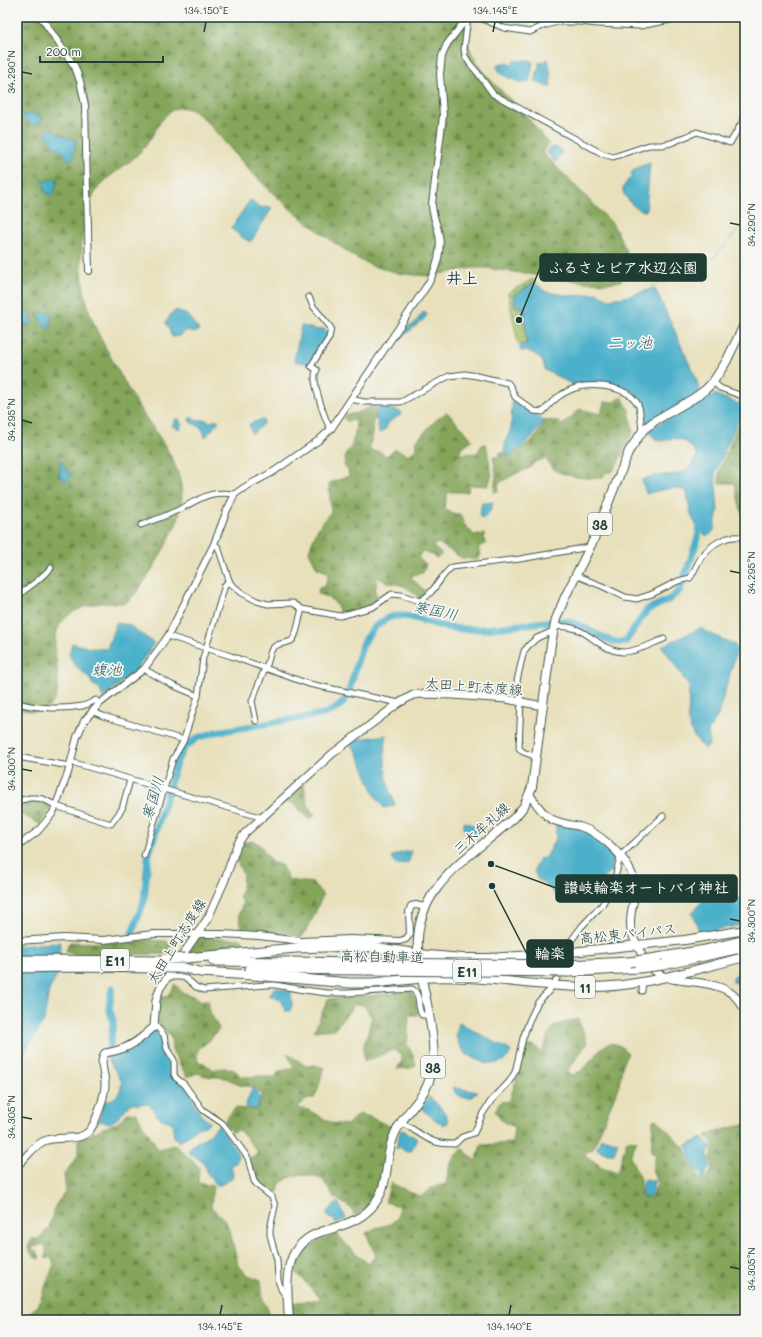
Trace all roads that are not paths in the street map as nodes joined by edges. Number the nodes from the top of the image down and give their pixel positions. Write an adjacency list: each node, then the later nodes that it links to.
1 (41, 17): 6 (street)
2 (468, 17): 5 (street); 11 (street)
3 (478, 17): 4 (street)
4 (685, 17)
5 (745, 117)
6 (89, 271)
7 (309, 297): 12 (street)
8 (745, 323): 9 (main road, 三木牟礼線 / 38)
9 (711, 383): 10 (street); 13 (main road, 三木牟礼線 / 38)
10 (745, 396)
11 (352, 399): 12 (street); 13 (street)
12 (331, 429): 14 (street)
13 (643, 431): 18 (main road, 三木牟礼線 / 38)
14 (235, 494): 15 (street); 17 (street)
15 (141, 525)
16 (745, 538): 20 (street)
17 (214, 544): 21 (street); 25 (street)
18 (590, 547): 20 (main road, 三木牟礼線 / 38); 23 (street)
19 (51, 568): 22 (street)
20 (577, 576): 24 (main road, 三木牟礼線 / 38)
21 (229, 580): 23 (street); 27 (street)
22 (17, 596)
23 (302, 609): 28 (street)
24 (554, 625): 26 (street); 31 (street); 35 (main road, 三木牟礼線 / 38)
25 (168, 636): 27 (street); 29 (street)
26 (664, 639)
27 (206, 648): 28 (street); 30 (street)
28 (265, 668): 33 (street); 37 (street)
29 (144, 669): 30 (street); 34 (street)
30 (198, 696): 38 (street)
31 (520, 701): 33 (main road, 太田上町志度線); 35 (main road, 太田上町志度線); 40 (street)
32 (17, 702): 34 (street)
33 (399, 703): 48 (main road, 太田上町志度線)
34 (99, 704): 36 (street)
35 (543, 706): 40 (main road, 三木牟礼線 / 38)
36 (92, 710): 38 (street); 41 (street)
37 (256, 721)
38 (184, 740): 43 (street)
39 (17, 757): 41 (street)
40 (537, 757): 44 (main road, 三木牟礼線 / 38)
41 (71, 764): 42 (street); 46 (street)
42 (130, 780): 43 (street); 46 (street)
43 (164, 790): 48 (street); 50 (street)
44 (530, 795): 51 (main road); 52 (main road, 三木牟礼線 / 38)
45 (17, 801): 46 (street)
46 (56, 806): 49 (street)
47 (663, 816): 51 (street)
48 (260, 818): 54 (main road, 太田上町志度線)
49 (17, 847)
50 (144, 856)
51 (620, 856): 57 (main road); 59 (street)
52 (425, 907): 54 (street); 60 (main road, 三木牟礼線 / 38)
53 (745, 930): 57 (main road, 高松東バイパス)
54 (196, 934): 56 (street); 69 (main road, 太田上町志度線)
55 (745, 940): 64 (highway, 高松自動車道 / E11)
56 (17, 941)
57 (637, 945): 59 (main road, 高松東バイパス); 70 (main road)
58 (745, 947): 64 (highway, 高松自動車道 / E11)
59 (562, 953): 60 (main road, 高松東バイパス); 73 (street)
60 (418, 954): 63 (highway); 71 (main road, 三木牟礼線 / 38)
61 (745, 957): 70 (main road, 11)
62 (17, 960): 65 (highway, 高松自動車道 / E11)
63 (185, 962): 66 (highway, 高松自動車道 / E11, bridge); 68 (highway, 高松自動車道 / E11, bridge); 71 (highway)
64 (660, 962): 68 (highway, 高松自動車道 / E11, bridge); 68 (highway, 高松自動車道 / E11, bridge)
65 (65, 963): 66 (highway, 高松自動車道 / E11); 66 (highway, 高松自動車道 / E11); 67 (highway, 高松自動車道 / E11)
66 (164, 963)
67 (17, 968)
68 (568, 969)
69 (167, 977): 76 (street); 77 (main road, 太田上町志度線)
70 (664, 977): 72 (main road, 11); 75 (main road)
71 (422, 978): 73 (main road, 11); 76 (main road, 三木牟礼線 / 38)
72 (644, 981): 73 (main road, 11); 74 (street)
73 (552, 985): 78 (street)
74 (642, 991)
75 (745, 1010)
76 (428, 1015): 78 (main road, 三木牟礼線 / 38)
77 (155, 1025): 79 (main road); 80 (street)
78 (400, 1122): 80 (main road, 三木牟礼線 / 38)
79 (17, 1166)
80 (288, 1300): 81 (main road, 三木牟礼線 / 38)
81 (289, 1320)

